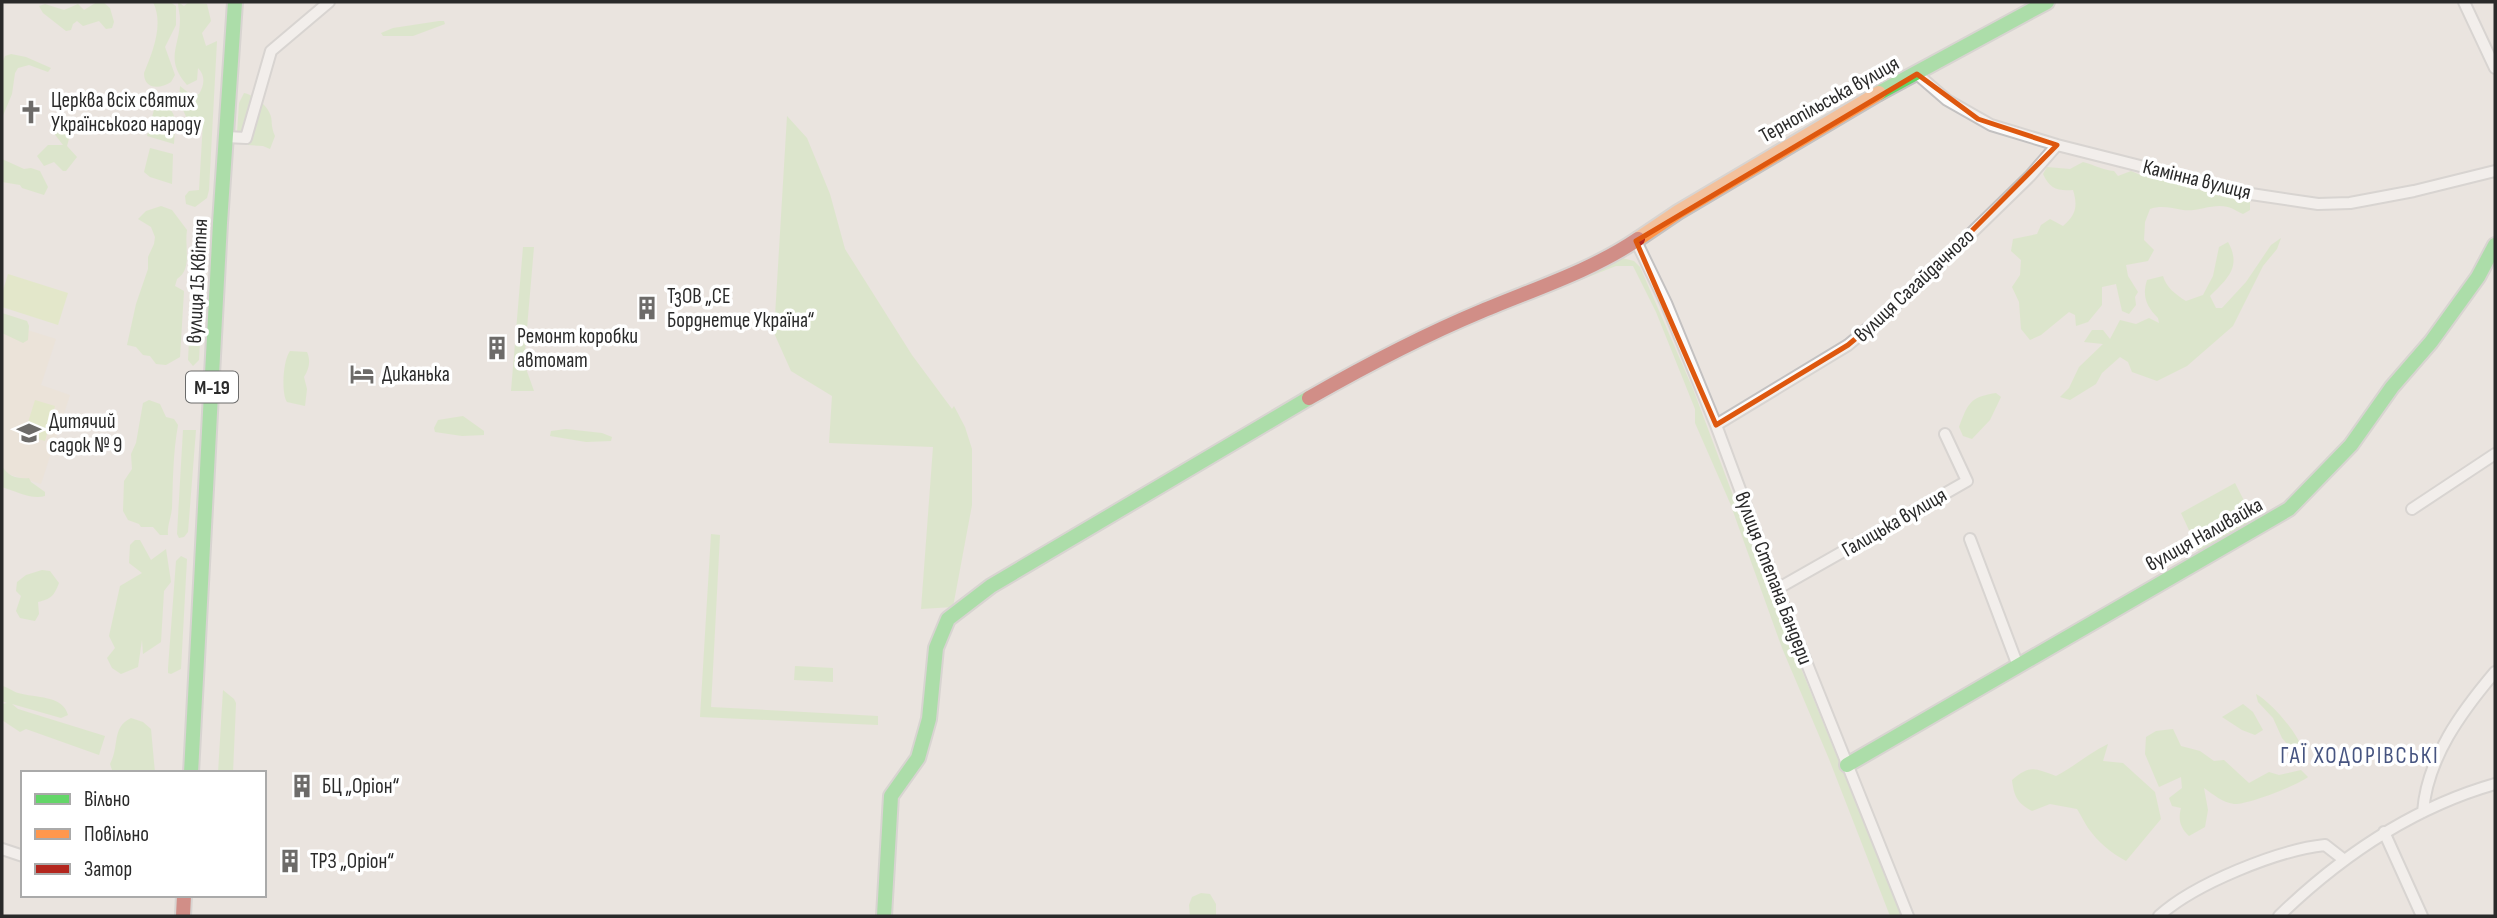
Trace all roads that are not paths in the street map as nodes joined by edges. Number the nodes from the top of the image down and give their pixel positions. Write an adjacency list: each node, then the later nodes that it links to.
1 (235, 2): 7 (main road, вулиця 15 Квітня / М-19)
2 (328, 2): 7 (street)
3 (2047, 2): 6 (main road, Тернопільська вулиця)
4 (2464, 2): 5 (street)
5 (2495, 68)
6 (1917, 74): 8 (street, Камінна вулиця); 10 (main road, Тернопільська вулиця)
7 (226, 137): 21 (main road, вулиця 15 Квітня / М-19)
8 (2057, 145): 9 (street, Камінна вулиця); 12 (street, вулиця Сагайдачного)
9 (2495, 171)
10 (1636, 241): 12 (street, вулиця Степана Бандери); 30 (main road, Тернопільська вулиця)
11 (2495, 245): 18 (main road, вулиця Наливайка)
12 (1716, 425): 17 (street, вулиця Степана Бандери)
13 (1945, 434): 17 (street, Галицька вулиця)
14 (2495, 454): 15 (street)
15 (2412, 509)
16 (1970, 539): 18 (street)
17 (1777, 589): 20 (street, вулиця Степана Бандери)
18 (2018, 666): 20 (main road, вулиця Наливайка)
19 (2495, 672): 23 (street)
20 (1847, 765): 31 (street, вулиця Степана Бандери)
21 (191, 771)
22 (2495, 783): 23 (street)
23 (2423, 812): 24 (street)
24 (2384, 832): 27 (street); 34 (street)
25 (2, 849): 26 (street)
26 (21, 855)
27 (2343, 859): 32 (street); 33 (street)
28 (184, 897): 29 (main road)
29 (183, 916)
30 (884, 916)
31 (1908, 916)
32 (2159, 916)
33 (2279, 916)
34 (2422, 916)

